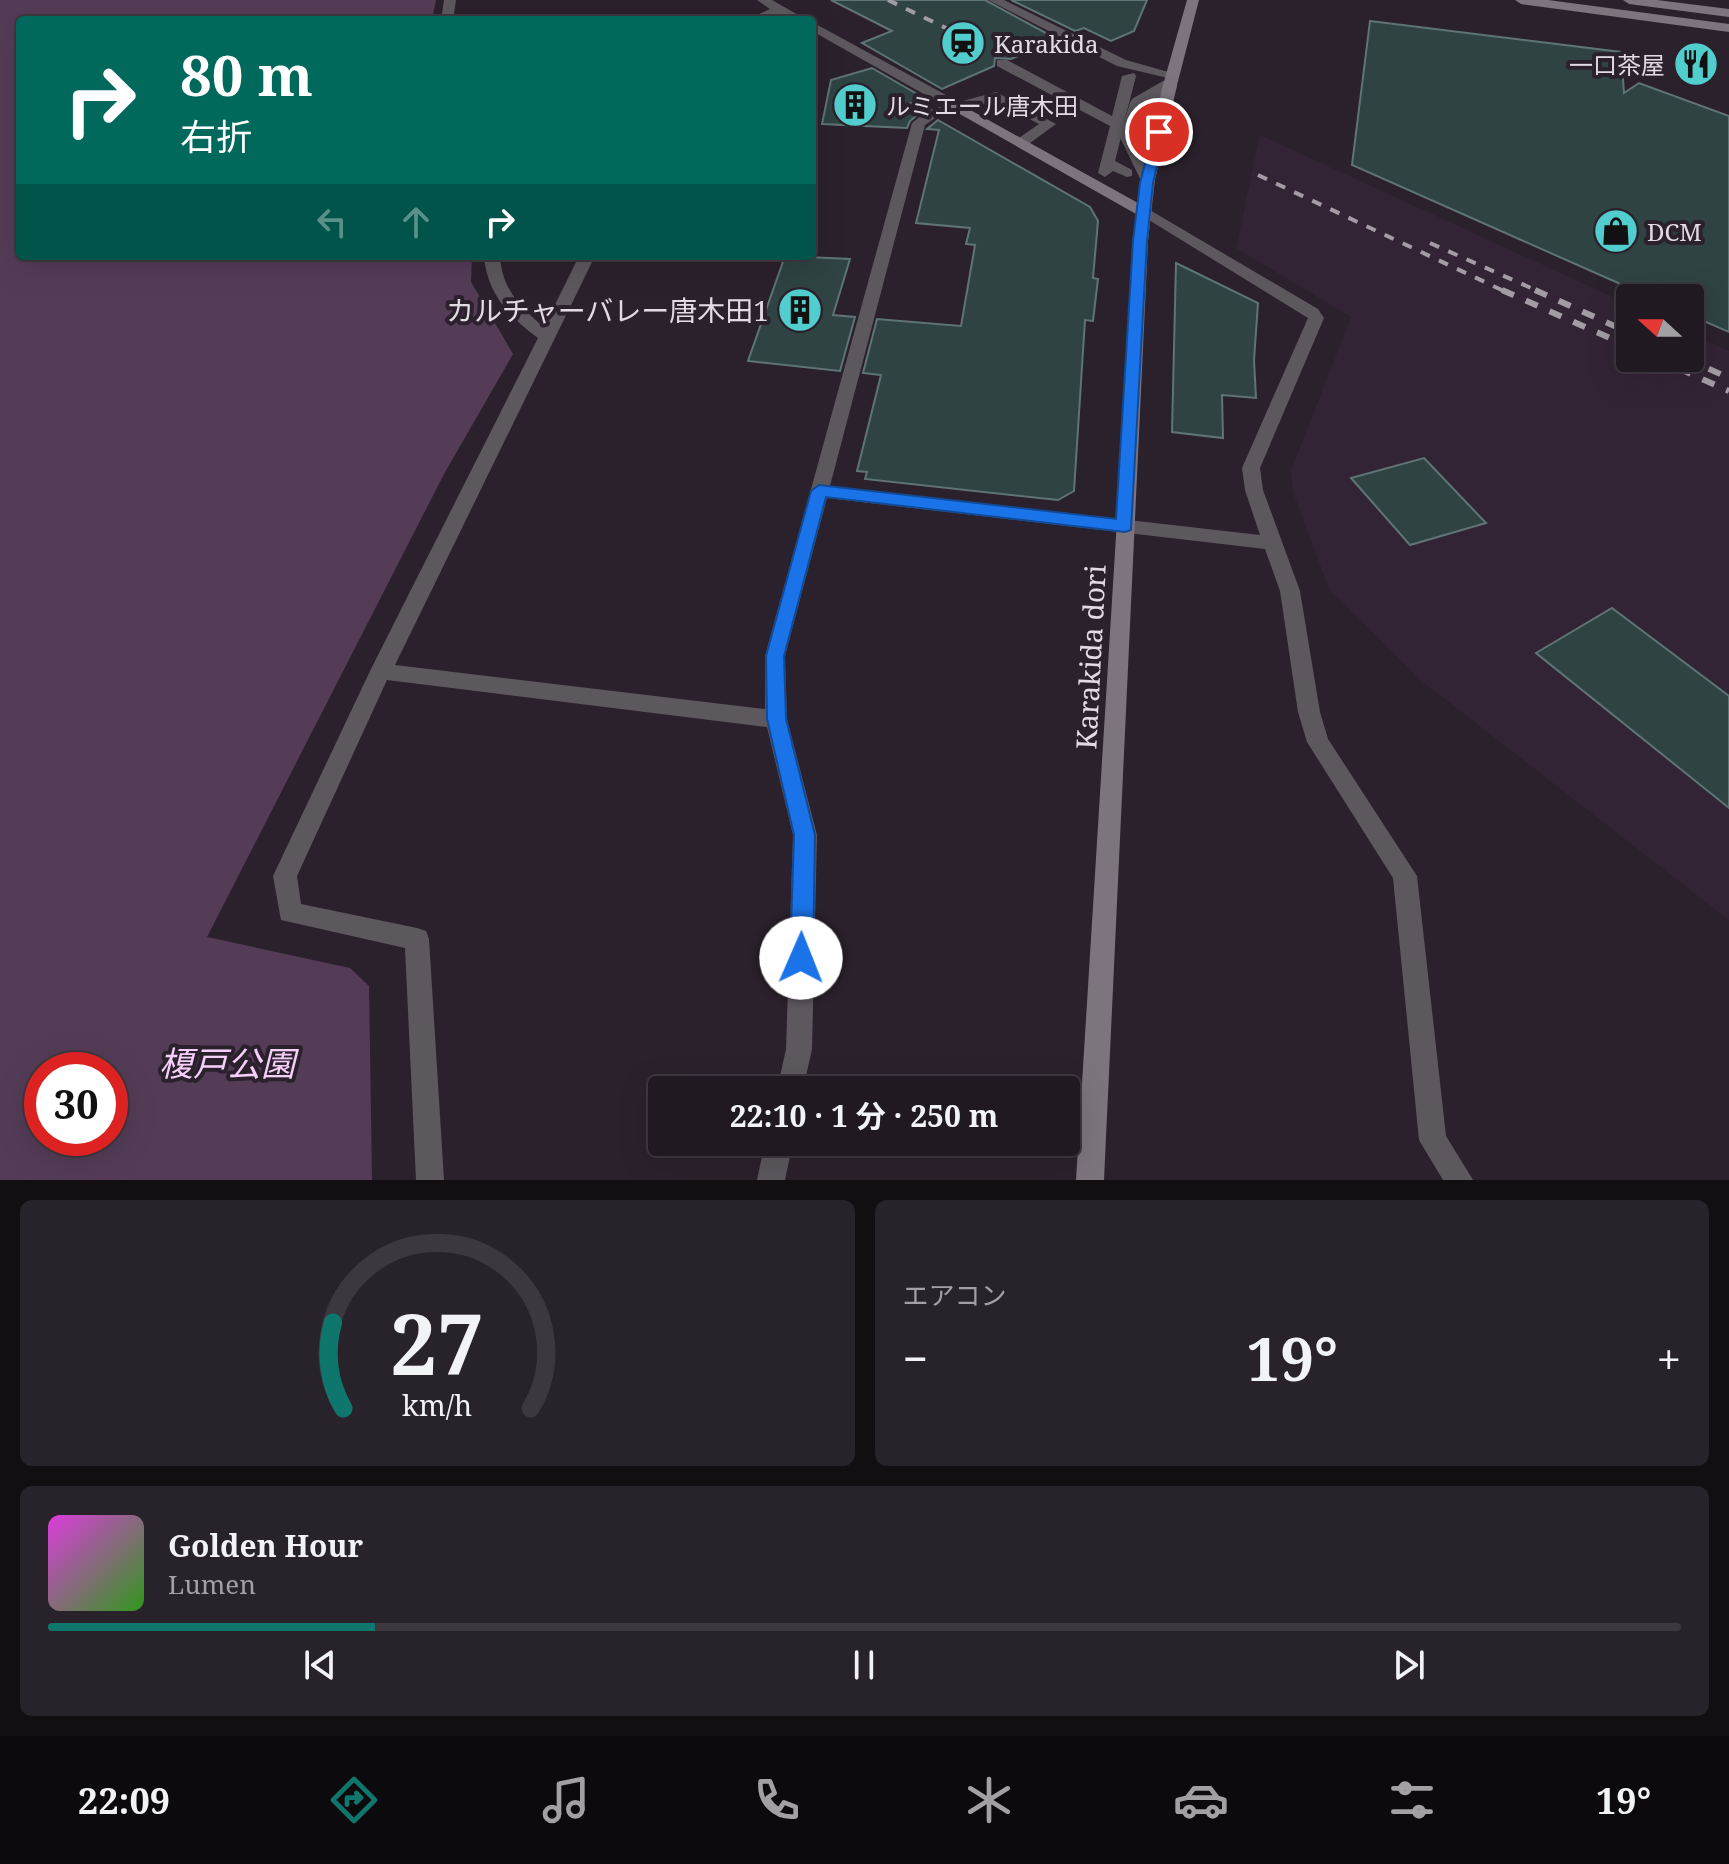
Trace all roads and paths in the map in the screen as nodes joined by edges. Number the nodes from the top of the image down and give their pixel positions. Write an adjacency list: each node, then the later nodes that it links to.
1 (763, 0): 7 (street)
2 (994, 0): 15 (street)
3 (1193, 0): 15 (street, Karakida dori)
4 (1521, 0): 12 (street)
5 (1629, 0): 6 (street)
6 (1700, 5): 8 (street)
7 (780, 9): 9 (street); 10 (street)
8 (1729, 13)
9 (762, 16)
10 (793, 16)
11 (816, 28): 16 (street)
12 (1729, 28)
13 (1002, 63): 17 (street)
14 (1129, 76): 17 (street)
15 (1171, 80): 20 (street, Karakida dori, bridge); 20 (street, bridge)
16 (956, 106): 18 (street); 18 (street); 24 (street)
17 (1118, 125): 19 (street)
18 (1021, 143): 20 (street)
19 (1127, 173)
20 (1145, 197): 25 (street, Karakida dori); 26 (street)
21 (492, 260): 23 (street)
22 (585, 260): 23 (street)
23 (548, 338): 27 (street)
24 (819, 491): 25 (street); 28 (street)
25 (1125, 526): 26 (street); 33 (street, Karakida dori)
26 (1273, 543): 34 (street)
27 (381, 671): 28 (street); 31 (street)
28 (776, 719): 29 (street)
29 (793, 1076)
30 (776, 1156): 32 (street)
31 (430, 1180)
32 (771, 1180)
33 (1090, 1180)
34 (1459, 1180)

